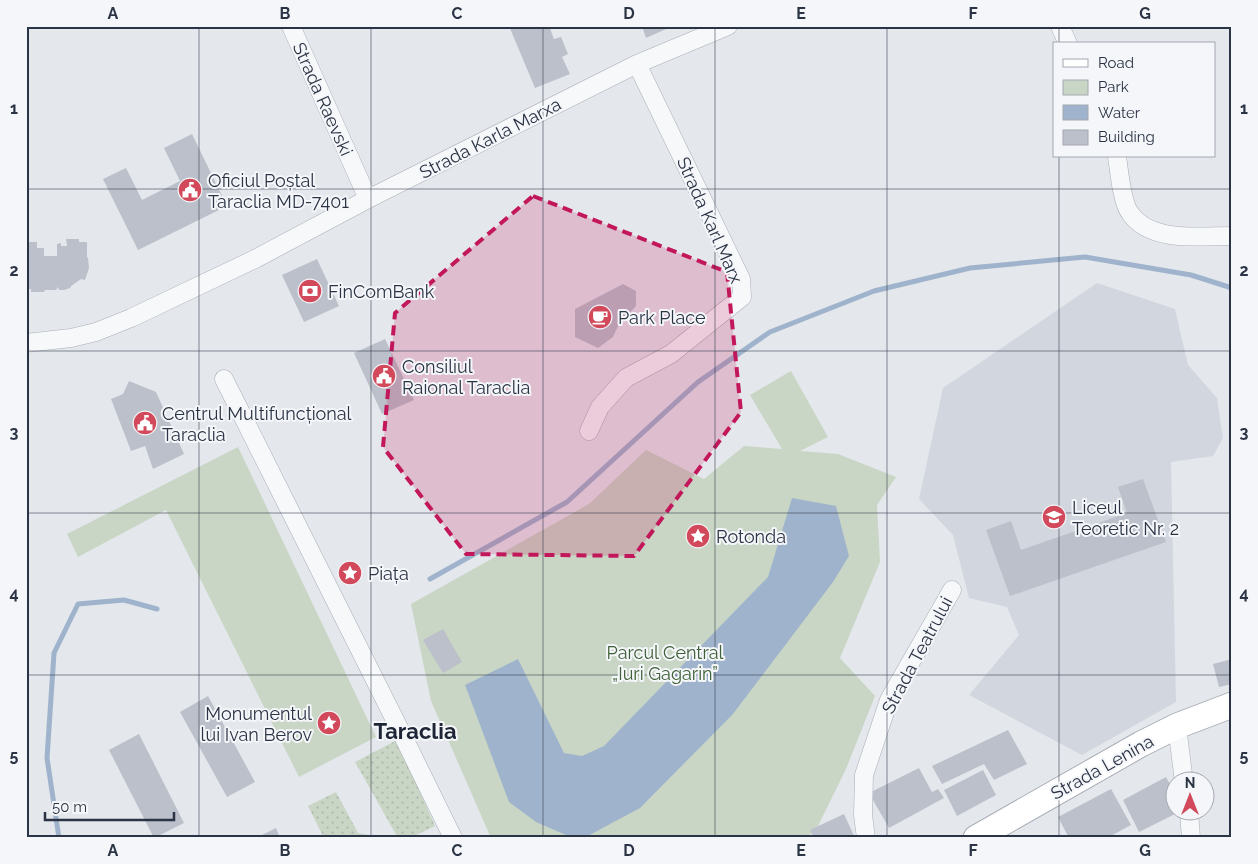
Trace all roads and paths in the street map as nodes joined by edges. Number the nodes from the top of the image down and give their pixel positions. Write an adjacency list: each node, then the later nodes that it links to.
1 (291, 26): 7 (street, Strada Raevski)
2 (728, 26): 5 (street, Strada Karla Marxa)
3 (1060, 26): 4 (street)
4 (1067, 42)
5 (637, 64): 7 (street, Strada Karla Marxa); 11 (street, Strada Karl Marx)
6 (1117, 158): 8 (street)
7 (368, 199): 9 (street, Strada Karla Marxa)
8 (1232, 236)
9 (26, 343)
10 (224, 379): 17 (street)
11 (589, 431)
12 (952, 590): 18 (street, Strada Teatrului)
13 (1232, 705): 14 (street, Strada Lenina)
14 (1177, 726): 15 (street); 19 (street, Strada Lenina)
15 (1183, 772)
16 (1190, 822): 20 (street)
17 (452, 838)
18 (866, 838)
19 (976, 838)
20 (1191, 838)

